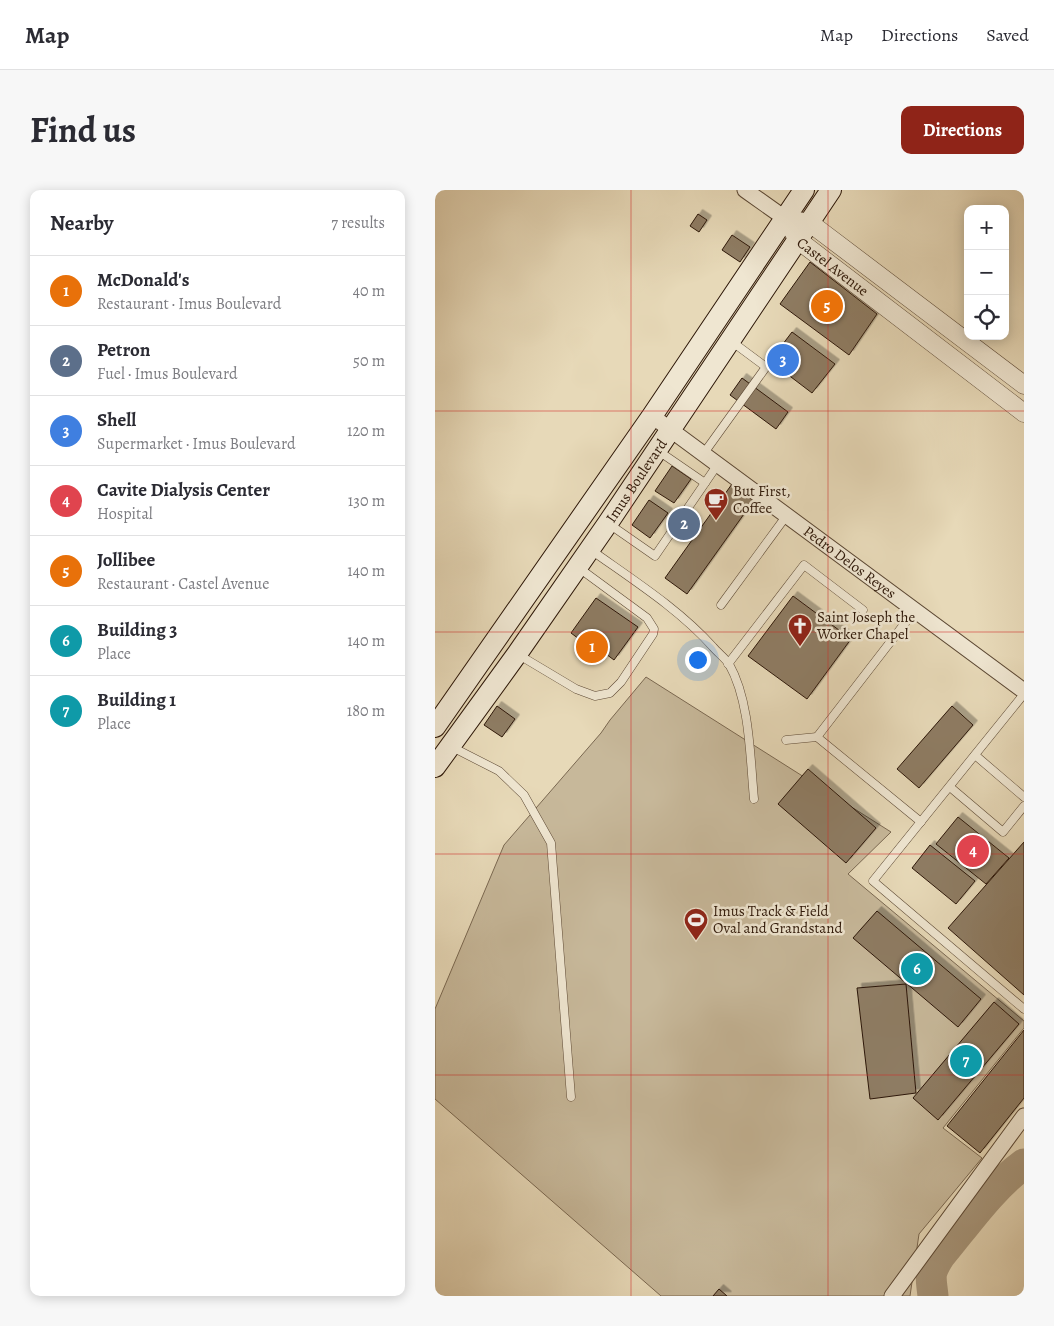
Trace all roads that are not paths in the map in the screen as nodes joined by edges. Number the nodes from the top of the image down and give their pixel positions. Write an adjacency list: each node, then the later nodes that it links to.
1 (745, 190): 4 (street)
2 (804, 190): 4 (main road, Imus Boulevard)
3 (831, 190): 5 (main road, Imus Boulevard)
4 (786, 219): 5 (street, Castel Avenue); 6 (street, Castel Avenue); 10 (main road, Imus Boulevard)
5 (810, 223): 6 (main road, Imus Boulevard); 8 (street, Castel Avenue)
6 (798, 240): 7 (main road, Imus Boulevard); 9 (street, Castel Avenue)
7 (730, 341): 11 (main road, Imus Boulevard); 13 (lane)
8 (1024, 385)
9 (1024, 413)
10 (652, 416): 11 (street, Pedro Delos Reyes); 26 (main road, Imus Boulevard)
11 (671, 429): 12 (main road, Imus Boulevard); 13 (street, Pedro Delos Reyes)
12 (657, 450): 15 (lane); 17 (main road, Imus Boulevard)
13 (704, 454): 14 (street, Pedro Delos Reyes)
14 (718, 464): 15 (lane); 16 (street, Pedro Delos Reyes)
15 (705, 483): 17 (lane)
16 (787, 515): 20 (lane); 22 (street, Pedro Delos Reyes)
17 (608, 523): 18 (main road, Imus Boulevard)
18 (589, 549): 19 (main road, Imus Boulevard); 24 (lane)
19 (577, 567): 23 (main road, Imus Boulevard); 23 (lane)
20 (721, 605)
21 (863, 610): 24 (lane)
22 (915, 610): 25 (street, Pedro Delos Reyes); 27 (lane)
23 (517, 654): 29 (main road, Imus Boulevard)
24 (728, 664): 34 (lane)
25 (1024, 692): 30 (lane)
26 (435, 727)
27 (817, 737): 28 (lane); 36 (lane)
28 (786, 740)
29 (450, 746): 31 (main road, Imus Boulevard); 38 (lane)
30 (975, 755): 32 (lane); 33 (lane)
31 (435, 767)
32 (950, 787): 35 (lane); 36 (lane)
33 (1024, 797)
34 (754, 799)
35 (1024, 806)
36 (921, 822): 37 (lane)
37 (1024, 1009)
38 (571, 1097)
39 (1024, 1116): 40 (street)
40 (892, 1296)

